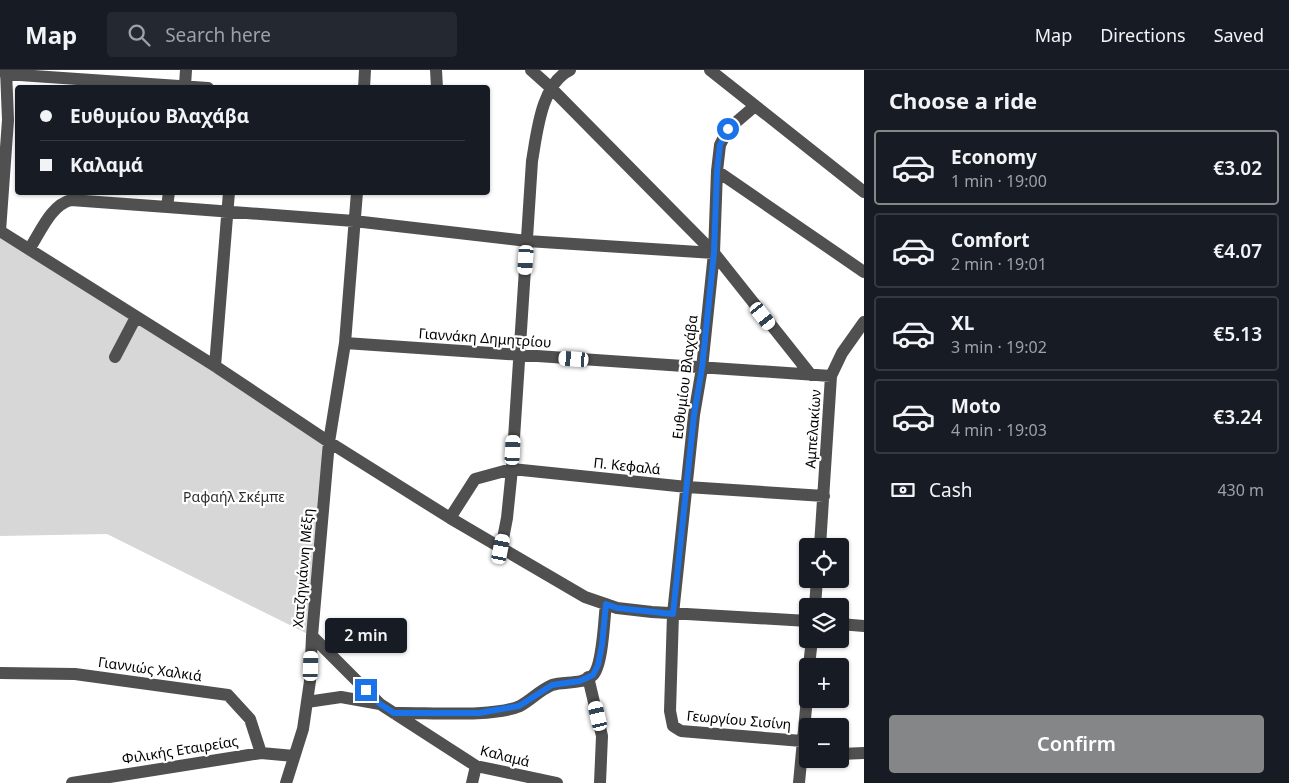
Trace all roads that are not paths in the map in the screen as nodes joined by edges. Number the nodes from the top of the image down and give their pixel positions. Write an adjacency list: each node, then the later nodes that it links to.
1 (186, 70): 9 (street)
2 (365, 70): 10 (street)
3 (436, 70): 11 (street)
4 (531, 70): 12 (street)
5 (570, 70): 12 (street)
6 (710, 70): 13 (street)
7 (5, 72): 8 (street); 22 (street)
8 (168, 85)
9 (181, 85)
10 (364, 85)
11 (437, 85)
12 (550, 87): 23 (street); 25 (street)
13 (755, 106): 14 (street, Ευθυμίου Βλαχάβα); 15 (street)
14 (717, 171): 25 (street, Ευθυμίου Βλαχάβα); 26 (street)
15 (864, 192)
16 (169, 195): 19 (street)
17 (229, 195): 20 (street)
18 (357, 195): 21 (street, Χατζηγιάννη Μέξη)
19 (167, 207): 20 (street); 24 (street)
20 (228, 212): 21 (street); 32 (street)
21 (354, 220): 23 (street); 29 (street, Χατζηγιάννη Μέξη)
22 (0, 231): 24 (street)
23 (527, 241): 25 (street); 30 (street)
24 (30, 248): 27 (street)
25 (714, 253): 33 (street, Ευθυμίου Βλαχάβα); 34 (street)
26 (864, 272)
27 (136, 317): 31 (street); 32 (street)
28 (864, 322): 35 (street, Αμπελακίων)
29 (345, 343): 30 (street, Γιαννάκη Δημητρίου); 36 (street, Χατζηγιάννη Μέξη)
30 (519, 355): 33 (street, Γιαννάκη Δημητρίου); 37 (street)
31 (115, 357)
32 (215, 366): 36 (street)
33 (702, 368): 34 (street, Γιαννάκη Δημητρίου); 38 (street, Ευθυμίου Βλαχάβα)
34 (810, 375): 35 (street, Γιαννάκη Δημητρίου)
35 (831, 376): 39 (street, Αμπελακίων)
36 (330, 442): 40 (street); 48 (street, Χατζηγιάννη Μέξη)
37 (512, 469): 38 (street, Π. Κεφαλά); 40 (street, Π. Κεφαλά); 42 (street)
38 (687, 488): 39 (street, Π. Κεφαλά); 44 (street, Ευθυμίου Βλαχάβα)
39 (824, 496): 41 (street, Αμπελακίων)
40 (450, 518): 42 (street)
41 (821, 538)
42 (501, 549): 43 (street)
43 (606, 604): 44 (street); 50 (street)
44 (673, 614): 45 (street); 54 (street, Ευθυμίου Βλαχάβα)
45 (799, 621)
46 (849, 625): 47 (street)
47 (864, 626)
48 (312, 636): 51 (street, Χατζηγιάννη Μέξη); 52 (street, Καλαμά)
49 (0, 673): 56 (street, Γιαννιώς Χαλκιά)
50 (588, 677): 53 (street); 66 (street)
51 (307, 702): 52 (street); 59 (street, Χατζηγιάννη Μέξη)
52 (380, 704): 53 (street, Καλαμά)
53 (394, 713): 60 (street, Καλαμά)
54 (673, 726): 55 (street, Γεωργίου Σισίνη)
55 (799, 748)
56 (261, 753): 59 (street, Φιλικής Εταιρείας); 62 (street, Φιλικής Εταιρείας)
57 (864, 753): 58 (street)
58 (849, 754)
59 (294, 756): 63 (street, Χατζηγιάννη Μέξη)
60 (476, 766): 64 (street); 65 (street, Καλαμά)
61 (801, 768): 67 (street)
62 (72, 783)
63 (286, 783)
64 (472, 783)
65 (557, 783)
66 (600, 783)
67 (798, 783)

